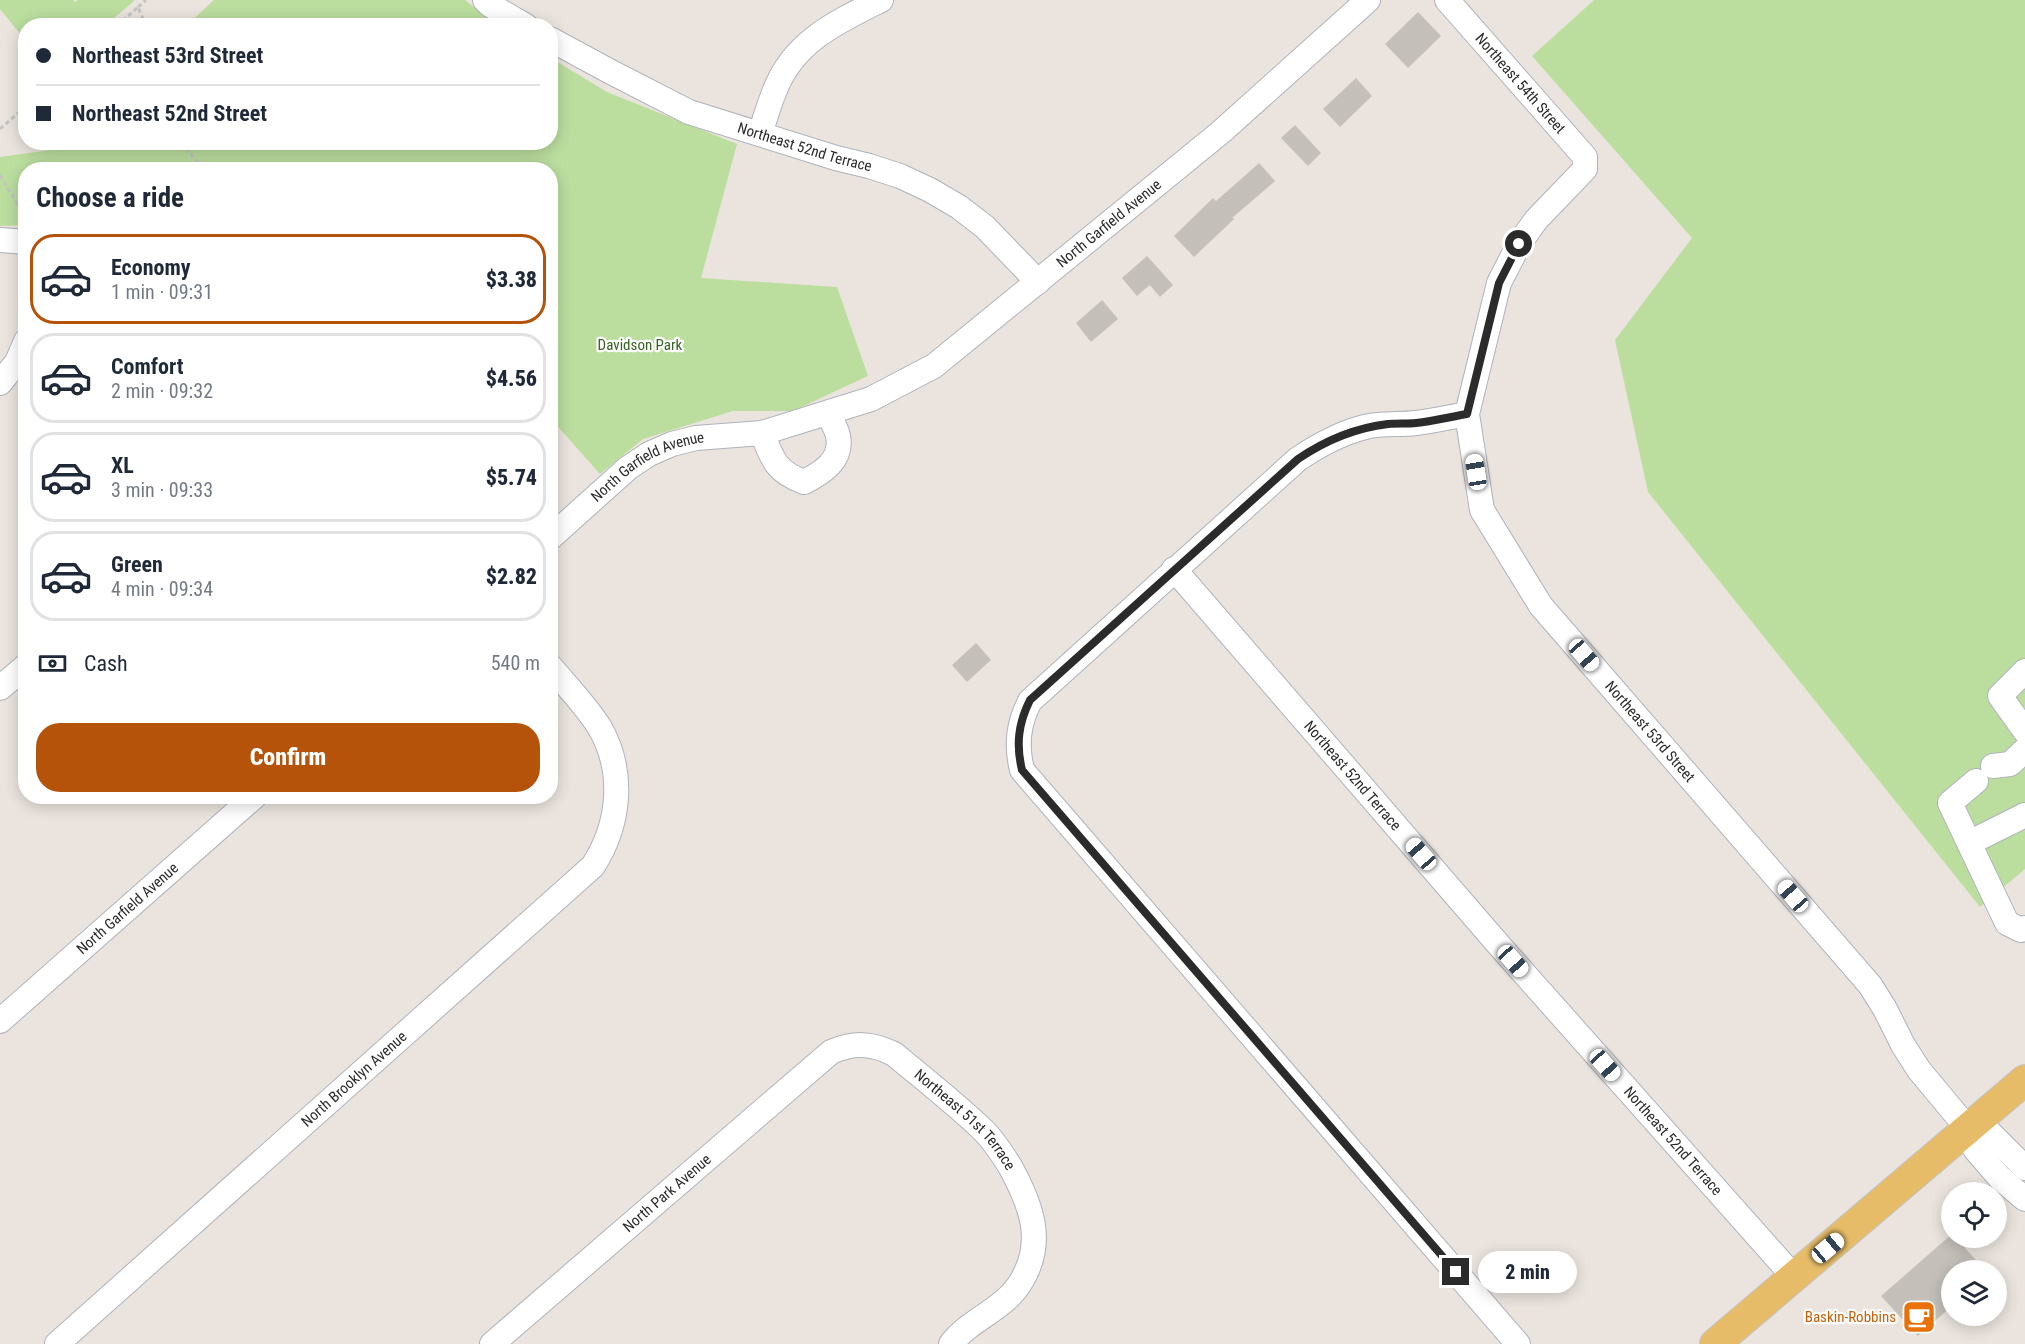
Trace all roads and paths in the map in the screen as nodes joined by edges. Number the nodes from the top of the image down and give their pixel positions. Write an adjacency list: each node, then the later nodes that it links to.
1 (146, 0): 6 (path)
2 (485, 0): 9 (street)
3 (881, 0): 13 (street)
4 (1368, 0): 21 (street, North Garfield Avenue)
5 (1447, 0): 16 (street, Northeast 54th Street)
6 (138, 7): 7 (path); 8 (path)
7 (126, 18)
8 (143, 18)
9 (512, 18)
10 (558, 43): 13 (street, Northeast 52nd Terrace)
11 (18, 113): 12 (path)
12 (0, 129)
13 (760, 134): 21 (street, Northeast 52nd Terrace)
14 (187, 150): 15 (path)
15 (197, 162)
16 (1585, 169): 25 (street, Northeast 53rd Street)
17 (0, 175): 18 (path)
18 (18, 205)
19 (0, 240): 20 (street)
20 (18, 241)
21 (1038, 282): 24 (street, North Garfield Avenue)
22 (18, 360): 23 (street)
23 (0, 383)
24 (828, 414): 26 (street, North Garfield Avenue); 26 (street)
25 (1467, 414): 28 (street); 42 (street, Northeast 53rd Street)
26 (762, 433): 27 (street, North Garfield Avenue)
27 (558, 531)
28 (1174, 569): 45 (street, Northeast 52nd Terrace); 49 (street)
29 (2025, 671): 33 (street)
30 (18, 673): 32 (street)
31 (558, 676): 46 (street, North Brooklyn Avenue)
32 (0, 688)
33 (2025, 731)
34 (2025, 750): 37 (street)
35 (246, 804): 39 (street, North Garfield Avenue)
36 (2025, 815): 37 (street)
37 (1969, 843): 38 (street)
38 (2025, 928)
39 (0, 1021)
40 (843, 1046): 47 (street, North Park Avenue); 48 (street, Northeast 51st Terrace)
41 (2025, 1080): 42 (main road)
42 (1968, 1129): 43 (street); 44 (street, Northeast 53rd Street); 45 (main road)
43 (2025, 1168)
44 (2025, 1199)
45 (1794, 1276): 50 (main road)
46 (57, 1344)
47 (492, 1344)
48 (951, 1344)
49 (1518, 1344)
50 (1715, 1344)

